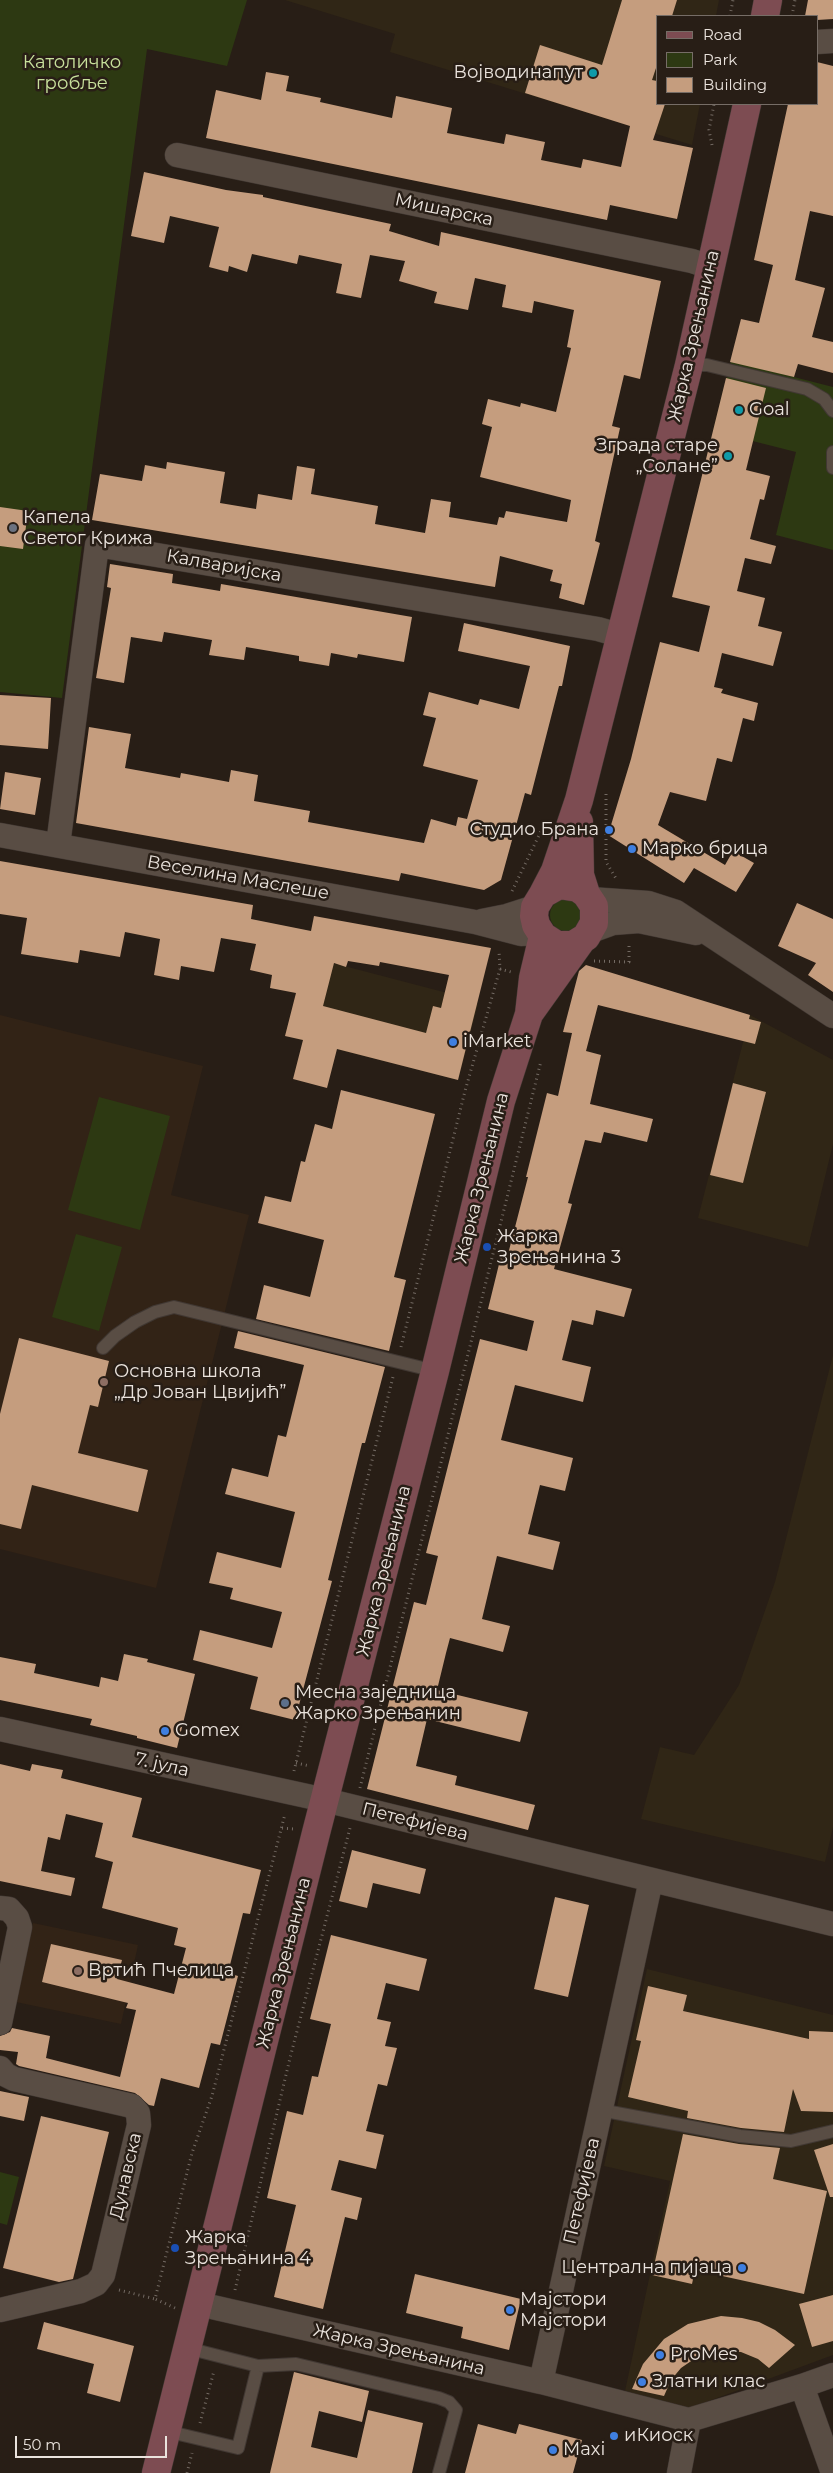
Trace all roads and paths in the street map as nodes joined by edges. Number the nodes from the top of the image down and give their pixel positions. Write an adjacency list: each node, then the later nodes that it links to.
1 (733, 0): 4 (path)
2 (768, 0): 5 (main road)
3 (795, 0): 6 (path)
4 (730, 15)
5 (765, 15)
6 (792, 15)
7 (833, 40): 8 (street)
8 (818, 42)
9 (714, 105): 11 (path)
10 (747, 105): 13 (main road, Жарка Зрењанина)
11 (713, 149)
12 (177, 155): 13 (street, Мишарска)
13 (710, 267): 14 (main road, Жарка Зрењанина)
14 (689, 364): 15 (lane); 18 (main road, Жарка Зрењанина)
15 (833, 411)
16 (833, 452): 17 (lane)
17 (833, 468)
18 (619, 635): 20 (main road, Жарка Зрењанина); 23 (street, Калваријска)
19 (606, 791): 26 (path)
20 (579, 800): 25 (main road, Жарка Зрењанина); 27 (main road, Жарка Зрењанина)
21 (544, 826): 24 (path)
22 (0, 835): 23 (street, Веселина Маслеше)
23 (58, 845): 28 (street, Веселина Маслеше)
24 (510, 894)
25 (588, 896): 26 (street); 27 (main road); 29 (main road, Жарка Зрењанина)
26 (629, 911): 29 (street); 29 (path); 31 (street)
27 (540, 918): 28 (street, Веселина Маслеше); 29 (main road); 30 (main road, Жарка Зрењанина)
28 (475, 922): 34 (path)
29 (587, 944): 30 (main road, Жарка Зрењанина)
30 (529, 1014): 35 (main road, Жарка Зрењанина)
31 (833, 1016)
32 (542, 1056): 39 (path)
33 (103, 1348): 34 (lane)
34 (397, 1362): 35 (lane); 37 (path)
35 (435, 1372): 38 (main road, Жарка Зрењанина)
36 (0, 1729): 37 (street, 7. јула)
37 (289, 1794): 38 (street, 7. јула); 48 (path)
38 (325, 1800): 39 (street, Петефијева); 50 (main road, Жарка Зрењанина)
39 (355, 1807): 40 (street, Петефијева); 51 (path)
40 (651, 1880): 42 (street, Петефијева); 45 (street, Петефијева)
41 (0, 1908): 43 (street)
42 (833, 1924)
43 (0, 2023)
44 (0, 2068): 47 (street, Дунавска)
45 (600, 2110): 46 (lane); 56 (street, Петефијева)
46 (833, 2131)
47 (96, 2284): 48 (path); 49 (street)
48 (155, 2299): 50 (path)
49 (0, 2310)
50 (197, 2310): 51 (street, Жарка Зрењанина); 52 (main road, Жарка Зрењанина)
51 (230, 2311): 56 (street, Жарка Зрењанина)
52 (187, 2348): 53 (lane); 59 (main road, Жарка Зрењанина)
53 (218, 2356): 54 (lane); 60 (path)
54 (258, 2366): 60 (lane); 63 (lane)
55 (833, 2375): 57 (street)
56 (540, 2382): 58 (street)
57 (802, 2386): 58 (street); 65 (street)
58 (689, 2420): 64 (street)
59 (166, 2431): 60 (lane); 61 (main road, Жарка Зрењанина)
60 (196, 2438): 62 (path)
61 (156, 2473)
62 (187, 2473)
63 (439, 2473)
64 (679, 2473)
65 (832, 2473)

